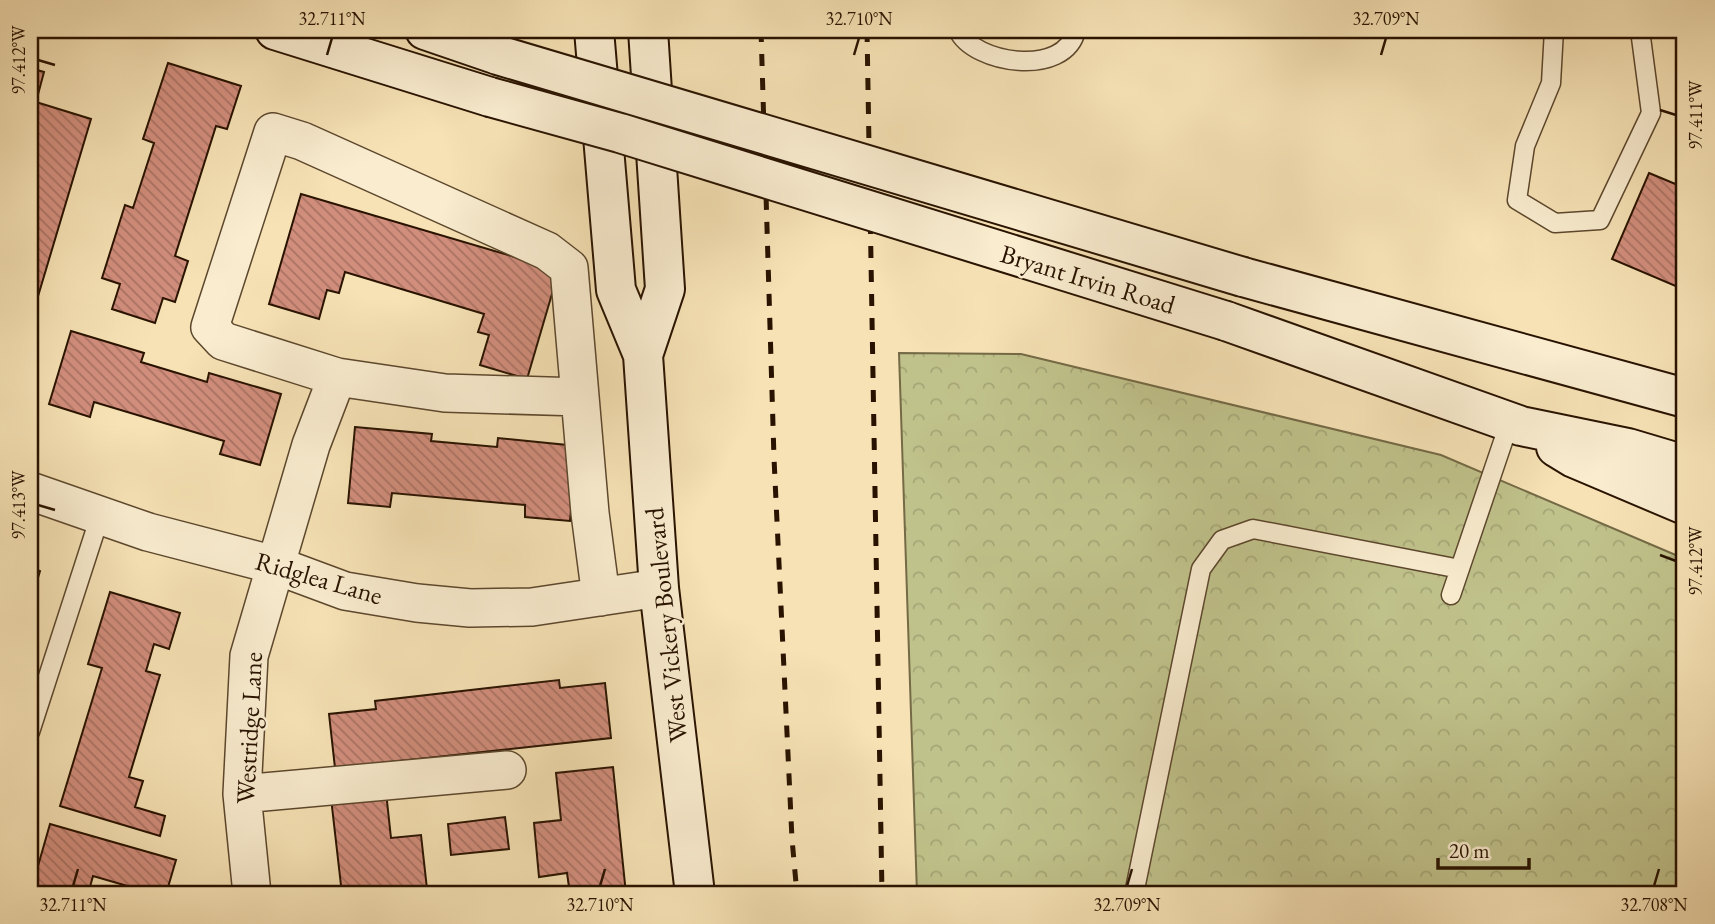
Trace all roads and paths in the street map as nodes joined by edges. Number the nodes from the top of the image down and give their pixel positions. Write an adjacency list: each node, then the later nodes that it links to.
1 (275, 30): 13 (main road, Bryant Irvin Road, bridge)
2 (425, 30): 12 (main road, Bryant Irvin Road, bridge)
3 (594, 30): 9 (main road, West Vickery Boulevard)
4 (648, 30): 9 (main road, West Vickery Boulevard)
5 (958, 30): 6 (lane)
6 (1076, 30)
7 (1554, 30): 8 (lane)
8 (1640, 30)
9 (643, 355): 20 (main road, West Vickery Boulevard)
10 (337, 377): 11 (street); 11 (street); 18 (street, Westridge Lane)
11 (580, 397): 22 (street)
12 (1685, 398)
13 (1515, 424): 14 (main road, Bryant Irvin Road); 16 (main road); 19 (lane)
14 (1685, 465)
15 (30, 491): 17 (street, Ridglea Lane)
16 (1685, 505)
17 (100, 516): 18 (street, Ridglea Lane); 23 (lane)
18 (275, 565): 22 (street, Ridglea Lane); 25 (street, Westridge Lane)
19 (1460, 569): 21 (lane); 28 (lane)
20 (659, 588): 22 (street, Ridglea Lane); 27 (main road, West Vickery Boulevard)
21 (1451, 595)
22 (601, 597)
23 (30, 732)
24 (507, 770): 25 (street)
25 (242, 794): 26 (street, Westridge Lane)
26 (253, 894)
27 (695, 894)
28 (1134, 894)

